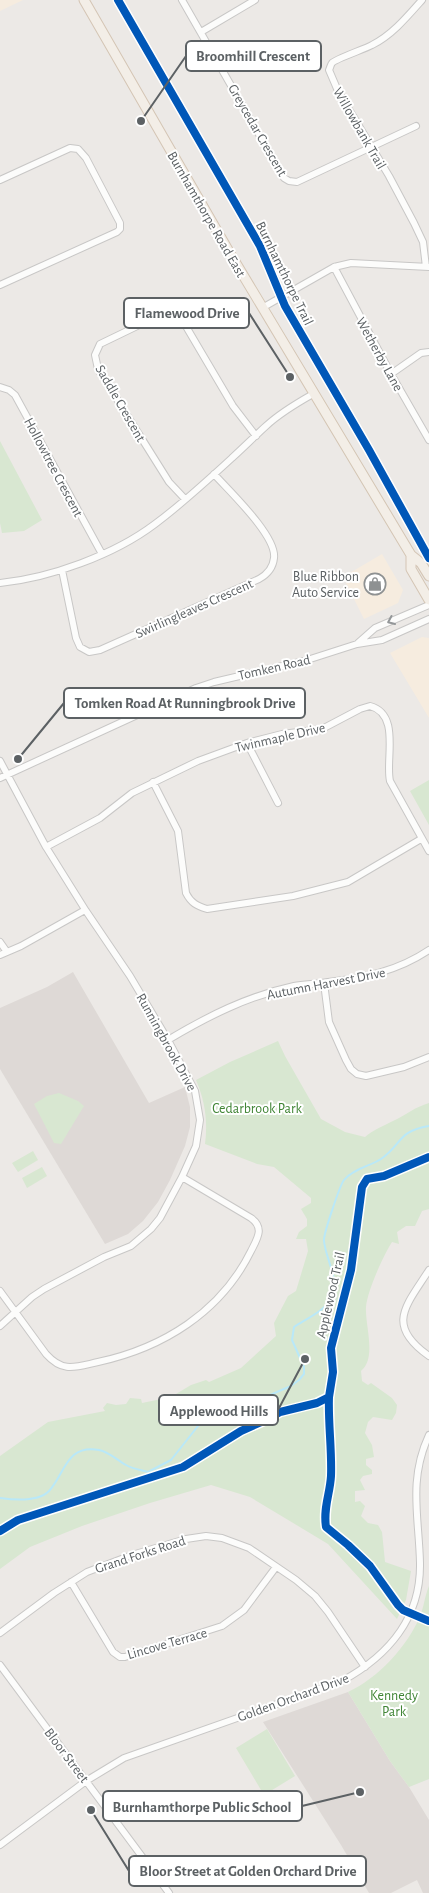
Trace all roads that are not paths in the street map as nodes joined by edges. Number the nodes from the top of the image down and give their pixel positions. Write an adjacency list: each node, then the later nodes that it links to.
1 (84, 0): 12 (main road, Burnhamthorpe Road East)
2 (182, 0): 5 (street, Greycedar Crescent)
3 (255, 0): 5 (street)
4 (422, 0): 7 (street, Willowbank Trail)
5 (201, 32): 7 (street, Greycedar Crescent)
6 (416, 126): 7 (street)
7 (371, 147): 10 (street, Willowbank Trail)
8 (1, 177): 11 (street)
9 (334, 267): 10 (street); 12 (street); 14 (street, Wetherby Lane)
10 (428, 267)
11 (0, 285)
12 (262, 308): 16 (main road, Burnhamthorpe Road East)
13 (429, 352): 14 (street)
14 (390, 374): 18 (street, Wetherby Lane)
15 (0, 387): 21 (street, Hollowtree Crescent)
16 (313, 394): 17 (street); 22 (main road, Burnhamthorpe Road East)
17 (256, 436): 19 (street); 20 (street, Saddle Crescent)
18 (429, 440)
19 (214, 474): 20 (street); 23 (street, Swirlingleaves Crescent)
20 (185, 499): 21 (street)
21 (102, 554): 23 (street)
22 (411, 556): 24 (main road, Burnhamthorpe Road East); 26 (main road, Burnhamthorpe Road East)
23 (62, 570): 25 (street)
24 (429, 576)
25 (0, 583)
26 (429, 600)
27 (429, 605): 29 (street, Tomken Road, one-way to 29)
28 (429, 619): 29 (street, Tomken Road)
29 (357, 644): 32 (street, Tomken Road)
30 (247, 742): 34 (street, Twinmaple Drive); 35 (street); 36 (street, Twinmaple Drive)
31 (0, 761): 32 (street, Runningbrook Drive)
32 (7, 774): 33 (street, Tomken Road); 37 (street, Runningbrook Drive)
33 (0, 778)
34 (153, 782): 36 (street); 37 (street, Twinmaple Drive)
35 (278, 803)
36 (421, 838): 38 (street, Twinmaple Drive)
37 (46, 847): 39 (street, Runningbrook Drive)
38 (429, 851)
39 (85, 910): 42 (street); 45 (street, Runningbrook Drive)
40 (0, 942): 42 (street)
41 (429, 950): 44 (street, Autumn Harvest Drive)
42 (7, 952): 43 (street)
43 (0, 955)
44 (324, 983): 45 (street, Autumn Harvest Drive); 46 (street)
45 (168, 1040): 47 (street, Runningbrook Drive)
46 (429, 1057)
47 (182, 1177): 50 (street, Runningbrook Drive); 50 (street)
48 (429, 1270): 52 (street)
49 (0, 1291): 50 (street)
50 (16, 1312): 51 (street, Runningbrook Drive)
51 (0, 1326)
52 (429, 1356)
53 (429, 1436): 58 (street, Golden Orchard Drive)
54 (276, 1567): 55 (street, Grand Forks Road); 55 (street, Lincove Terrace); 58 (street, Grand Forks Road)
55 (71, 1582): 56 (street, Grand Forks Road)
56 (0, 1633)
57 (0, 1665): 59 (street, Bloor Street)
58 (365, 1667): 59 (street, Golden Orchard Drive)
59 (86, 1781): 60 (street, Golden Orchard Drive); 61 (street, Bloor Street)
60 (1, 1842)
61 (169, 1893)

